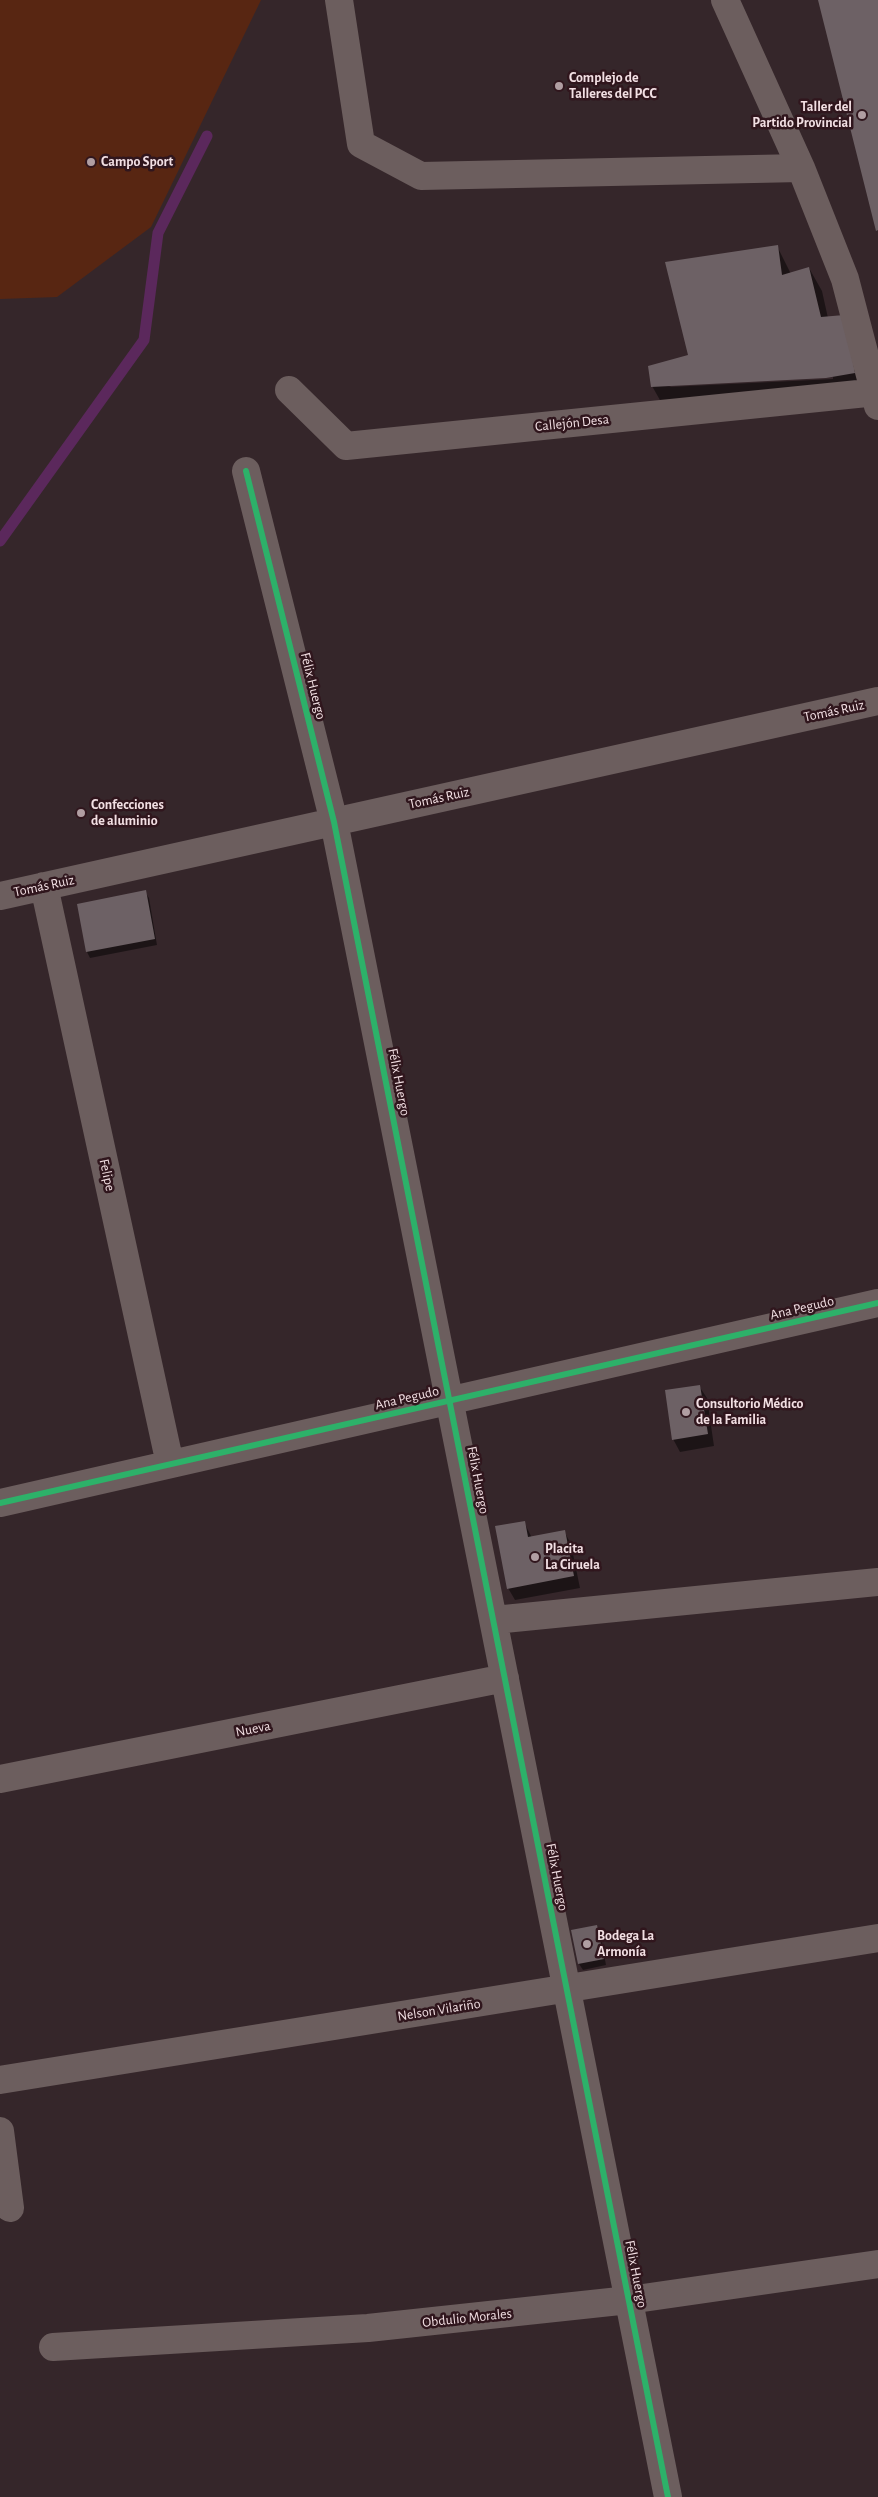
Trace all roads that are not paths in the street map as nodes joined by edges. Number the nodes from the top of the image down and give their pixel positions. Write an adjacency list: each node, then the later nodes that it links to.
1 (339, 0): 3 (street)
2 (725, 0): 3 (street)
3 (801, 168): 5 (street)
4 (289, 390): 5 (street, Callejón Desa)
5 (877, 397)
6 (246, 471): 8 (street, Félix Huergo)
7 (878, 701): 8 (street, Tomás Ruiz)
8 (334, 822): 9 (street, Tomás Ruiz); 12 (street, Félix Huergo)
9 (44, 886): 10 (street, Tomás Ruiz); 13 (street, Felipe)
10 (0, 896)
11 (878, 1303): 12 (street, Ana Pegudo)
12 (449, 1401): 13 (street, Ana Pegudo); 16 (street, Félix Huergo)
13 (170, 1464): 14 (street, Ana Pegudo)
14 (0, 1503)
15 (878, 1582): 16 (street)
16 (494, 1620): 17 (street, Félix Huergo)
17 (505, 1678): 18 (street, Nueva); 20 (street, Félix Huergo)
18 (0, 1780)
19 (878, 1938): 20 (street, Nelson Vilariño)
20 (567, 1990): 21 (street, Nelson Vilariño); 25 (street, Félix Huergo)
21 (0, 2080)
22 (0, 2131): 23 (street)
23 (10, 2208)
24 (878, 2264): 25 (street, Obdulio Morales)
25 (629, 2300): 26 (street, Obdulio Morales); 27 (street, Félix Huergo)
26 (53, 2347)
27 (668, 2497)

